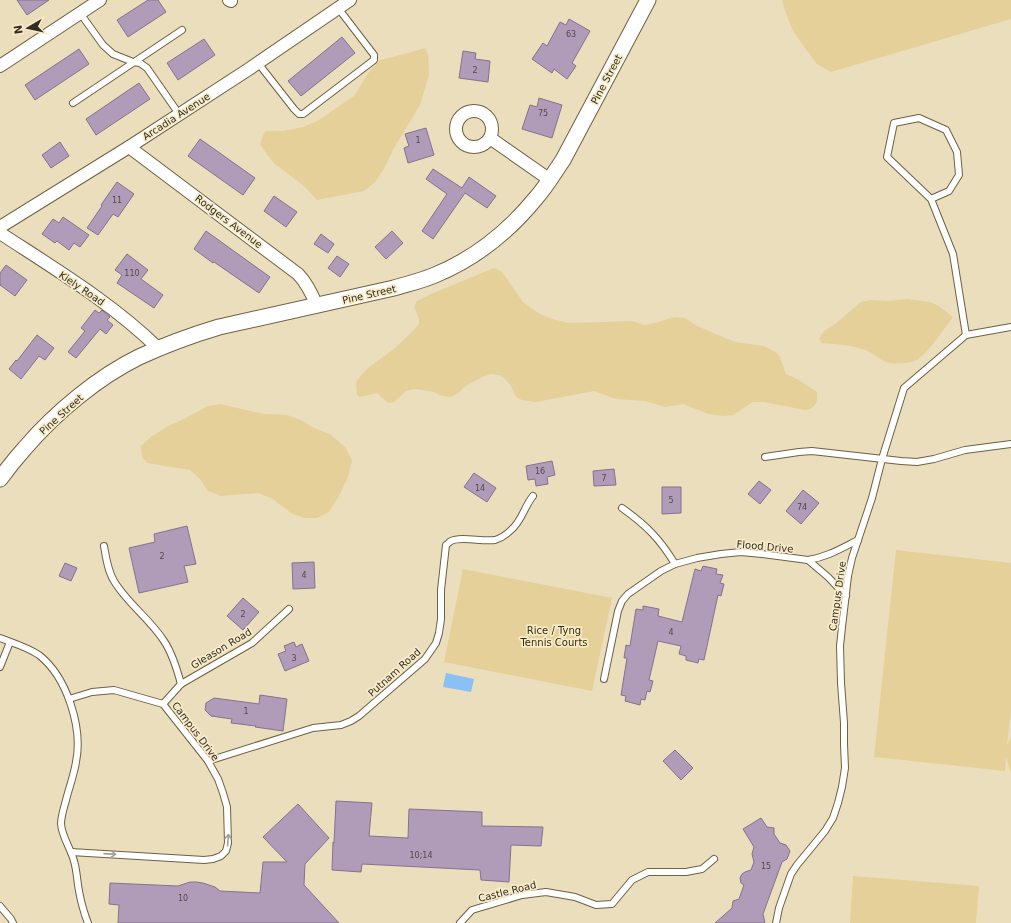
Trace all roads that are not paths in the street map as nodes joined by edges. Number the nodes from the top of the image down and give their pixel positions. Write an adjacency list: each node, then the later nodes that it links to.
1 (100, 0): 5 (street)
2 (350, 0): 4 (street, Arcadia Avenue)
3 (648, 0): 14 (street, Pine Street)
4 (338, 8): 8 (street, Arcadia Avenue); 8 (lane)
5 (80, 13): 7 (lane); 9 (street)
6 (182, 30): 7 (lane)
7 (133, 62): 10 (lane); 11 (lane)
8 (258, 63): 11 (street, Arcadia Avenue)
9 (0, 66)
10 (72, 103)
11 (179, 114): 13 (street, Arcadia Avenue)
12 (490, 138): 14 (street)
13 (129, 147): 16 (street, Arcadia Avenue); 18 (street, Rodgers Avenue)
14 (550, 180): 18 (street, Pine Street)
15 (932, 199): 15 (lane); 20 (lane)
16 (0, 227)
17 (0, 233): 21 (street, Kiely Road)
18 (317, 306): 21 (street, Pine Street)
19 (1011, 327): 20 (lane)
20 (966, 335): 24 (lane, Campus Drive)
21 (159, 349): 25 (street, Pine Street)
22 (1011, 444): 24 (lane)
23 (765, 457): 24 (lane)
24 (882, 459): 28 (lane, Campus Drive)
25 (0, 479)
26 (533, 496): 41 (lane, Putnam Road)
27 (622, 508): 31 (lane)
28 (858, 540): 30 (lane, Flood Drive); 32 (lane, Campus Drive)
29 (104, 546): 38 (lane)
30 (808, 560): 31 (lane, Flood Drive); 32 (lane)
31 (675, 564): 37 (lane, Flood Drive)
32 (846, 596): 48 (lane, Campus Drive)
33 (289, 608): 38 (lane, Gleason Road)
34 (0, 638): 35 (lane)
35 (10, 642): 36 (lane); 39 (lane)
36 (0, 667)
37 (604, 679)
38 (181, 684): 40 (lane, Gleason Road)
39 (69, 699): 40 (lane, Campus Drive); 42 (lane)
40 (163, 704): 41 (lane, Campus Drive)
41 (208, 761): 42 (lane, Campus Drive, one-way to 41)
42 (72, 852): 46 (lane)
43 (714, 859): 47 (lane, Castle Road)
44 (0, 906): 45 (lane)
45 (13, 923)
46 (88, 923)
47 (460, 923)
48 (776, 923)

